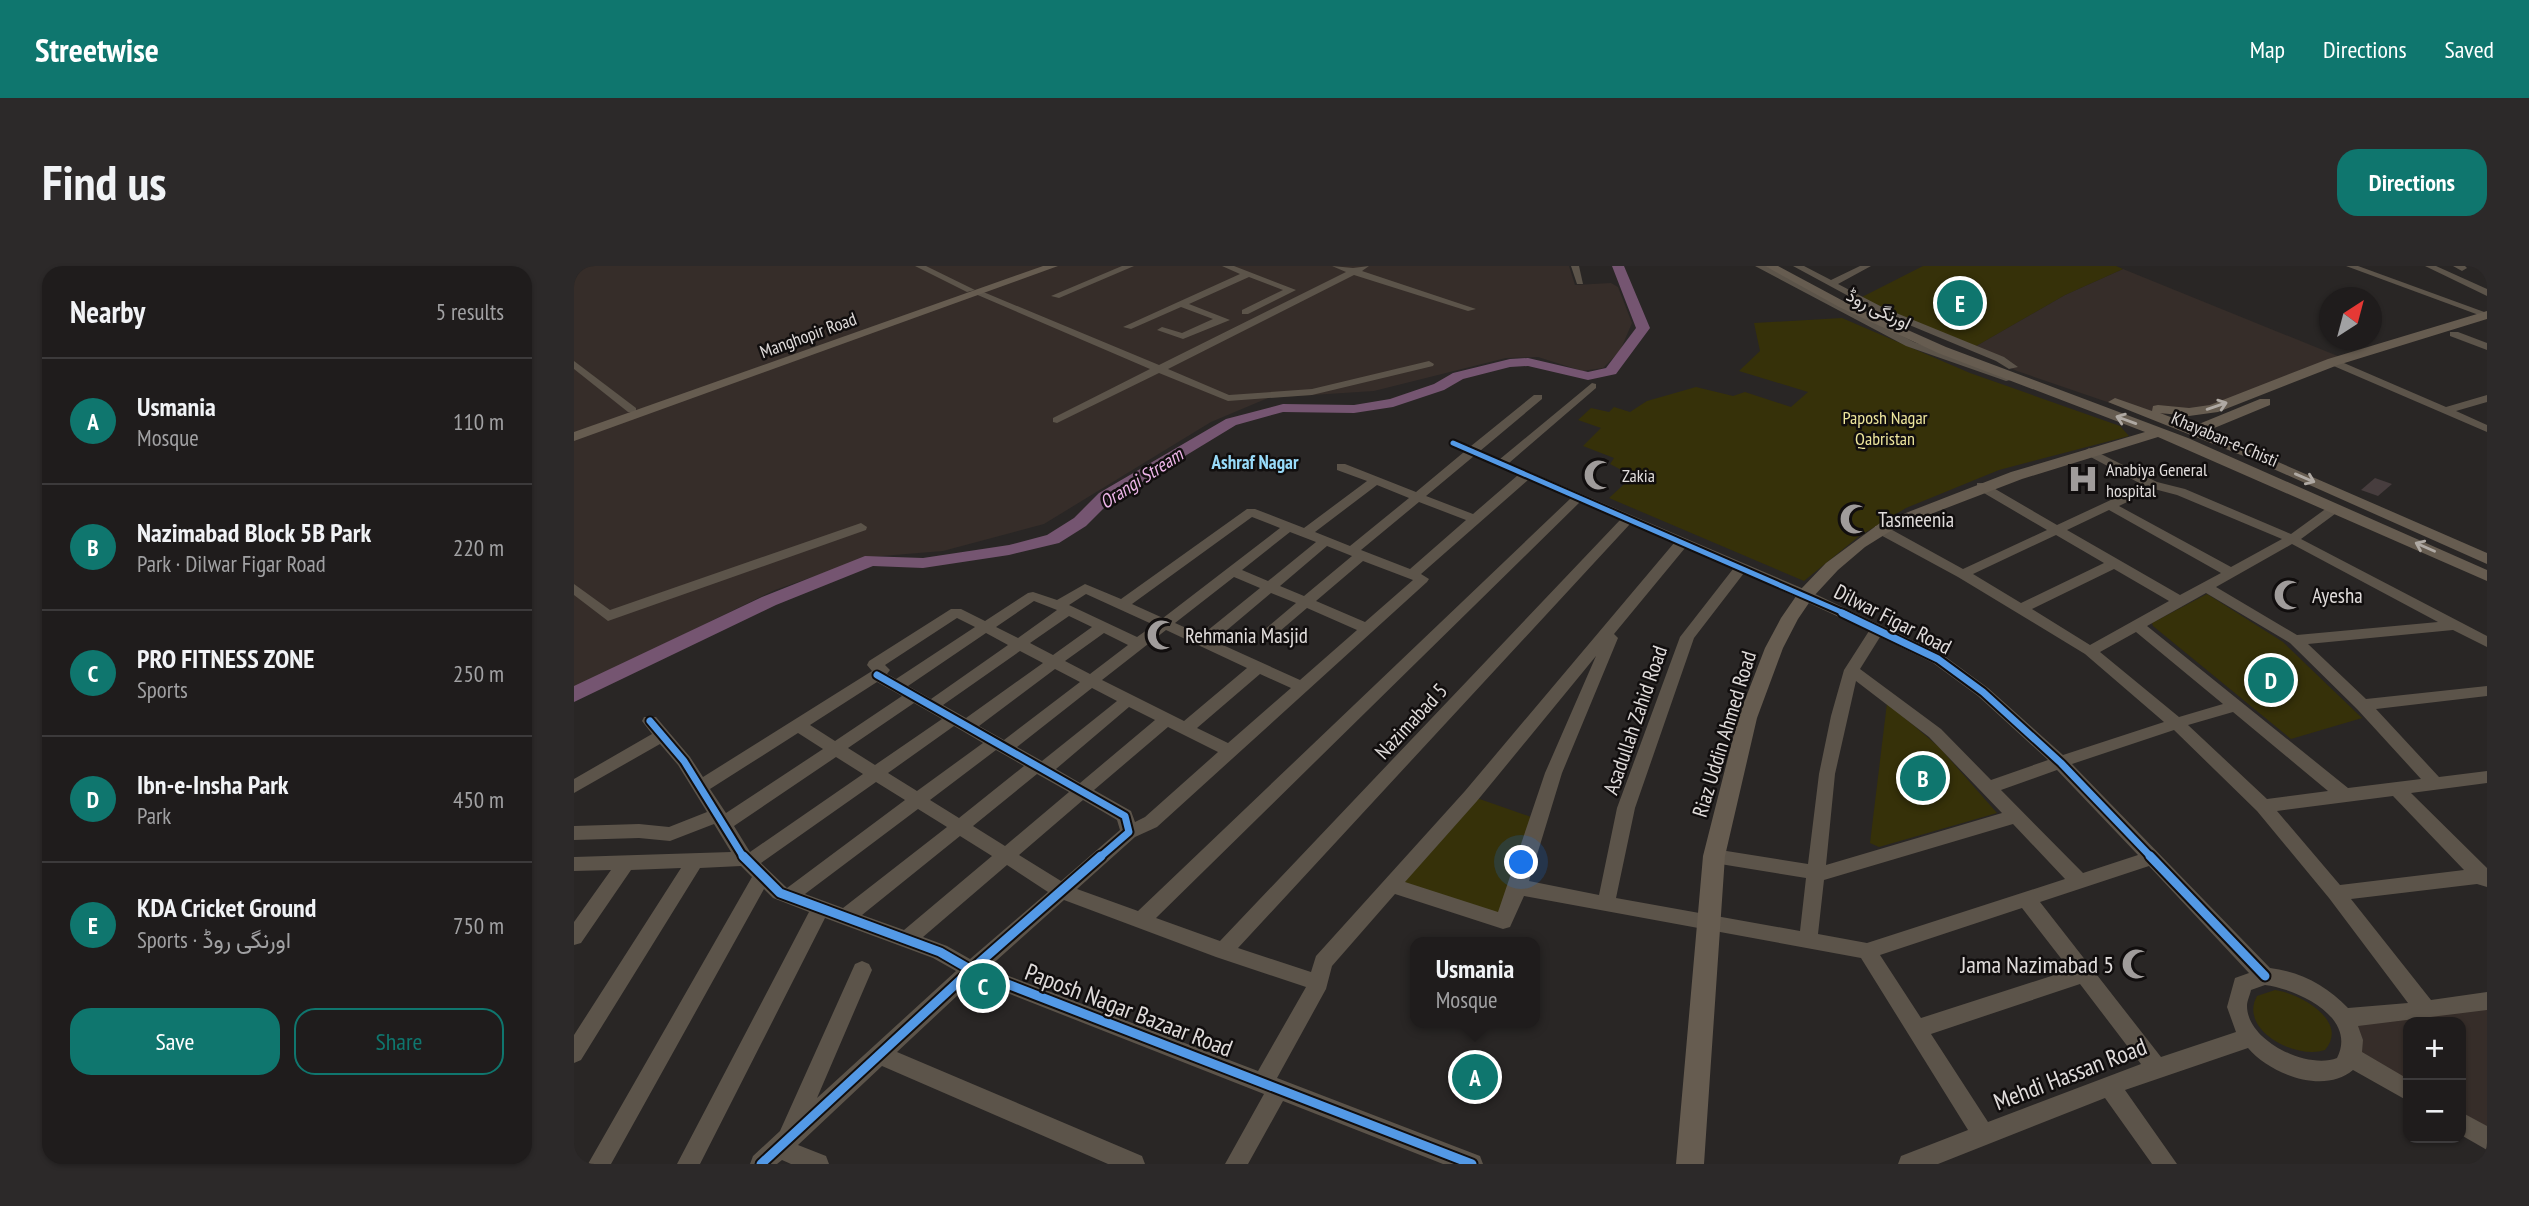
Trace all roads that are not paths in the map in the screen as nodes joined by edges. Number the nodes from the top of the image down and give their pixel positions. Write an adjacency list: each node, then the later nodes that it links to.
1 (580, 266): 17 (street)
2 (919, 266): 22 (street)
3 (1040, 266): 22 (main road, Manghopir Road)
4 (1053, 266): 22 (main road, Manghopir Road)
5 (1130, 266): 24 (street)
6 (1226, 266): 19 (street)
7 (1336, 266): 18 (street)
8 (1365, 266): 18 (street)
9 (1575, 266): 20 (street)
10 (1759, 266): 46 (street, اورنگی روڈ)
11 (1770, 266): 35 (main road)
12 (1785, 266): 35 (main road)
13 (1797, 266): 21 (street, اورنگی روڈ)
14 (1867, 266): 21 (street)
15 (2350, 266): 28 (street)
16 (2430, 266): 23 (street)
17 (574, 268)
18 (1353, 272): 26 (street); 40 (street)
19 (1249, 274): 25 (street); 27 (street)
20 (1580, 282)
21 (1831, 284): 39 (street, اورنگی روڈ)
22 (974, 292): 40 (street); 47 (main road, Manghopir Road); 54 (main road, Manghopir Road)
23 (2487, 293)
24 (1056, 296)
25 (1181, 304): 29 (street); 31 (street)
26 (1471, 309)
27 (1245, 312)
28 (2486, 318): 33 (main road); 36 (main road)
29 (1221, 319): 30 (street); 32 (street)
30 (1232, 323)
31 (1128, 327)
32 (1162, 330)
33 (2454, 334): 34 (street); 41 (main road)
34 (2487, 346)
35 (1948, 347): 39 (main road, Khayaban-e-Chisti); 46 (main road, Khayaban-e-Chisti)
36 (2333, 362): 41 (street); 44 (main road, one-way to 36)
37 (574, 364): 47 (street)
38 (1429, 364): 40 (street)
39 (2013, 367): 44 (main road, Khayaban-e-Chisti)
40 (1157, 369): 49 (street)
41 (2349, 369): 48 (street); 52 (main road)
42 (1592, 386): 58 (street)
43 (1538, 397): 56 (street)
44 (2102, 398): 52 (main road, Khayaban-e-Chisti)
45 (2487, 398): 48 (street)
46 (2068, 399): 53 (main road, Khayaban-e-Chisti, one-way to 46)
47 (632, 410): 51 (main road, Manghopir Road)
48 (2446, 411): 50 (street)
49 (1057, 420)
50 (2487, 429)
51 (574, 431)
52 (2195, 431): 79 (main road, Khayaban-e-Chisti, one-way to 79)
53 (2159, 432): 57 (main road, Riaz Uddin Ahmed Road); 67 (main road, Khayaban-e-Chisti)
54 (574, 437)
55 (1453, 443): 56 (street, Dilwar Figar Road)
56 (1474, 452): 58 (street, Dilwar Figar Road); 64 (street)
57 (2089, 452): 62 (street); 63 (main road, Riaz Uddin Ahmed Road)
58 (1502, 464): 60 (street, Dilwar Figar Road)
59 (1340, 467): 61 (street)
60 (1527, 474): 65 (street, Dilwar Figar Road); 69 (street)
61 (1376, 480): 64 (street); 74 (street)
62 (2152, 485): 66 (street); 75 (street)
63 (1981, 486): 72 (main road, Riaz Uddin Ahmed Road); 73 (street)
64 (1418, 496): 69 (street); 78 (street)
65 (1579, 497): 68 (street, Dilwar Figar Road); 169 (street)
66 (2109, 505): 73 (street); 83 (street)
67 (2335, 508): 75 (street); 86 (main road, Khayaban-e-Chisti, one-way to 67)
68 (1629, 518): 77 (street, Dilwar Figar Road); 174 (street, Nazimabad 5)
69 (1474, 519): 84 (street)
70 (1290, 526): 74 (street); 82 (street); 93 (street)
71 (861, 527): 89 (street)
72 (1880, 529): 85 (street); 90 (main road, Riaz Uddin Ahmed Road)
73 (2056, 530): 80 (street); 85 (street)
74 (1307, 532): 76 (street)
75 (2292, 539): 83 (street); 99 (street)
76 (1327, 540): 78 (street); 88 (street)
77 (1682, 541): 81 (street, Dilwar Figar Road); 96 (street)
78 (1358, 552): 84 (street); 92 (street)
79 (2487, 559)
80 (2114, 564): 91 (street); 95 (street)
81 (1742, 567): 90 (street, Dilwar Figar Road); 166 (street, Asadullah Zahid Road)
82 (1232, 571): 88 (street); 97 (street)
83 (2229, 572): 87 (street)
84 (1413, 574): 102 (street)
85 (1963, 574): 95 (street)
86 (2487, 576)
87 (2205, 586): 91 (street); 105 (street)
88 (1270, 587): 92 (street); 106 (street)
89 (574, 588)
90 (1806, 595): 103 (street, Dilwar Figar Road); 151 (main road, Riaz Uddin Ahmed Road)
91 (2179, 601): 98 (street)
92 (1306, 602): 102 (street); 104 (street)
93 (1122, 605): 94 (street); 97 (street)
94 (1063, 608): 100 (street); 101 (street); 108 (street)
95 (2021, 609): 110 (street)
96 (1619, 620): 160 (street); 161 (street)
97 (1164, 624): 106 (street); 109 (street)
98 (2137, 625): 110 (street); 121 (street)
99 (2456, 625): 105 (street); 107 (street)
100 (985, 626): 108 (street); 114 (street); 116 (street)
101 (1102, 626): 109 (street); 111 (street)
102 (1366, 628): 117 (street)
103 (1878, 628): 113 (street); 132 (street, Dilwar Figar Road)
104 (1268, 634)
105 (2295, 640): 122 (street)
106 (1203, 642): 112 (street)
107 (2487, 642)
108 (1019, 644): 111 (street); 123 (street)
109 (1139, 644): 115 (street)
110 (2090, 651): 126 (street)
111 (1055, 661): 115 (street); 125 (street)
112 (1258, 667): 117 (street); 128 (street)
113 (1852, 670): 139 (street); 157 (street)
114 (877, 675): 116 (street); 127 (street)
115 (1093, 680): 120 (street); 129 (street)
116 (896, 686): 119 (street)
117 (1300, 686): 131 (street)
118 (2487, 691): 122 (street)
119 (914, 696): 123 (street); 130 (street)
120 (1129, 699): 124 (street); 133 (street)
121 (2237, 705): 126 (street); 142 (street)
122 (2363, 705): 136 (street)
123 (931, 706): 125 (street)
124 (1167, 719): 128 (street); 141 (street)
125 (960, 722): 129 (street); 134 (street)
126 (2177, 724): 132 (street); 144 (street)
127 (799, 725): 130 (street); 138 (street)
128 (1186, 729): 131 (street)
129 (1000, 745): 133 (street); 143 (street)
130 (836, 748): 134 (street); 146 (street)
131 (1229, 751): 148 (street)
132 (2062, 762): 139 (street); 152 (street, Dilwar Figar Road)
133 (1040, 768): 141 (street); 147 (street)
134 (875, 774): 143 (street); 156 (street)
135 (2487, 777): 136 (street)
136 (2435, 785): 140 (street)
137 (574, 787): 138 (street, Paposh Nagar Bazaar Road)
138 (700, 788): 146 (street, Paposh Nagar Bazaar Road)
139 (1988, 788): 145 (street)
140 (2398, 790): 142 (street); 158 (street)
141 (1082, 792): 148 (street); 150 (street)
142 (2346, 796): 144 (street)
143 (918, 800): 147 (street); 164 (street)
144 (2263, 806): 163 (street)
145 (2016, 816): 157 (street); 159 (street)
146 (720, 820): 149 (street); 156 (street, Paposh Nagar Bazaar Road)
147 (960, 827): 150 (street); 168 (street)
148 (1129, 832): 162 (street)
149 (574, 833)
150 (1006, 856): 162 (street); 172 (street)
151 (1714, 856): 157 (street); 170 (main road, Riaz Uddin Ahmed Road)
152 (2152, 858): 159 (street); 179 (street, Dilwar Figar Road)
153 (695, 861): 154 (street); 156 (street); 186 (street)
154 (626, 863): 155 (street); 171 (street)
155 (574, 864)
156 (752, 865): 164 (street, Paposh Nagar Bazaar Road); 199 (street)
157 (1815, 874): 173 (street)
158 (2485, 878): 163 (street)
159 (2080, 883): 165 (street)
160 (1391, 885): 161 (street); 180 (street)
161 (1518, 887): 166 (street)
162 (1062, 891): 169 (street); 177 (street)
163 (2336, 893): 182 (street)
164 (789, 896): 167 (street, Paposh Nagar Bazaar Road)
165 (2027, 900): 175 (street); 178 (street)
166 (1606, 904): 170 (street)
167 (821, 908): 168 (street, Paposh Nagar Bazaar Road); 200 (street)
168 (846, 918): 172 (street, Paposh Nagar Bazaar Road)
169 (1141, 920): 174 (street)
170 (1709, 924): 173 (street); 206 (main road, Riaz Uddin Ahmed Road)
171 (574, 937)
172 (906, 940): 177 (street, Paposh Nagar Bazaar Road)
173 (1808, 941): 175 (street)
174 (1223, 951): 180 (street)
175 (1867, 951): 184 (street)
176 (862, 970): 196 (street)
177 (971, 970): 187 (street); 190 (street, Paposh Nagar Bazaar Road)
178 (2085, 974): 184 (street); 189 (street)
179 (2265, 976): 183 (street); 185 (street)
180 (1319, 983): 190 (street)
181 (2487, 1001): 182 (street)
182 (2426, 1010): 183 (street)
183 (2343, 1018): 188 (street)
184 (1917, 1029): 194 (street)
185 (2251, 1037): 188 (street); 189 (street, Mehdi Hassan Road)
186 (574, 1053)
187 (881, 1055): 196 (street); 203 (street)
188 (2352, 1058): 192 (street)
189 (2157, 1068): 191 (street, Mehdi Hassan Road)
190 (1271, 1086): 197 (street, Paposh Nagar Bazaar Road); 204 (street)
191 (2110, 1087): 194 (street, Mehdi Hassan Road); 207 (street)
192 (2403, 1088)
193 (2466, 1126): 195 (street)
194 (1983, 1134): 198 (street, Mehdi Hassan Road)
195 (2487, 1139)
196 (783, 1144): 201 (street); 202 (street)
197 (1431, 1157): 205 (street, Paposh Nagar Bazaar Road)
198 (1923, 1162)
199 (599, 1164)
200 (688, 1164)
201 (761, 1164)
202 (818, 1164)
203 (1133, 1164)
204 (1236, 1164)
205 (1472, 1164)
206 (1690, 1164)
207 (2166, 1164)

